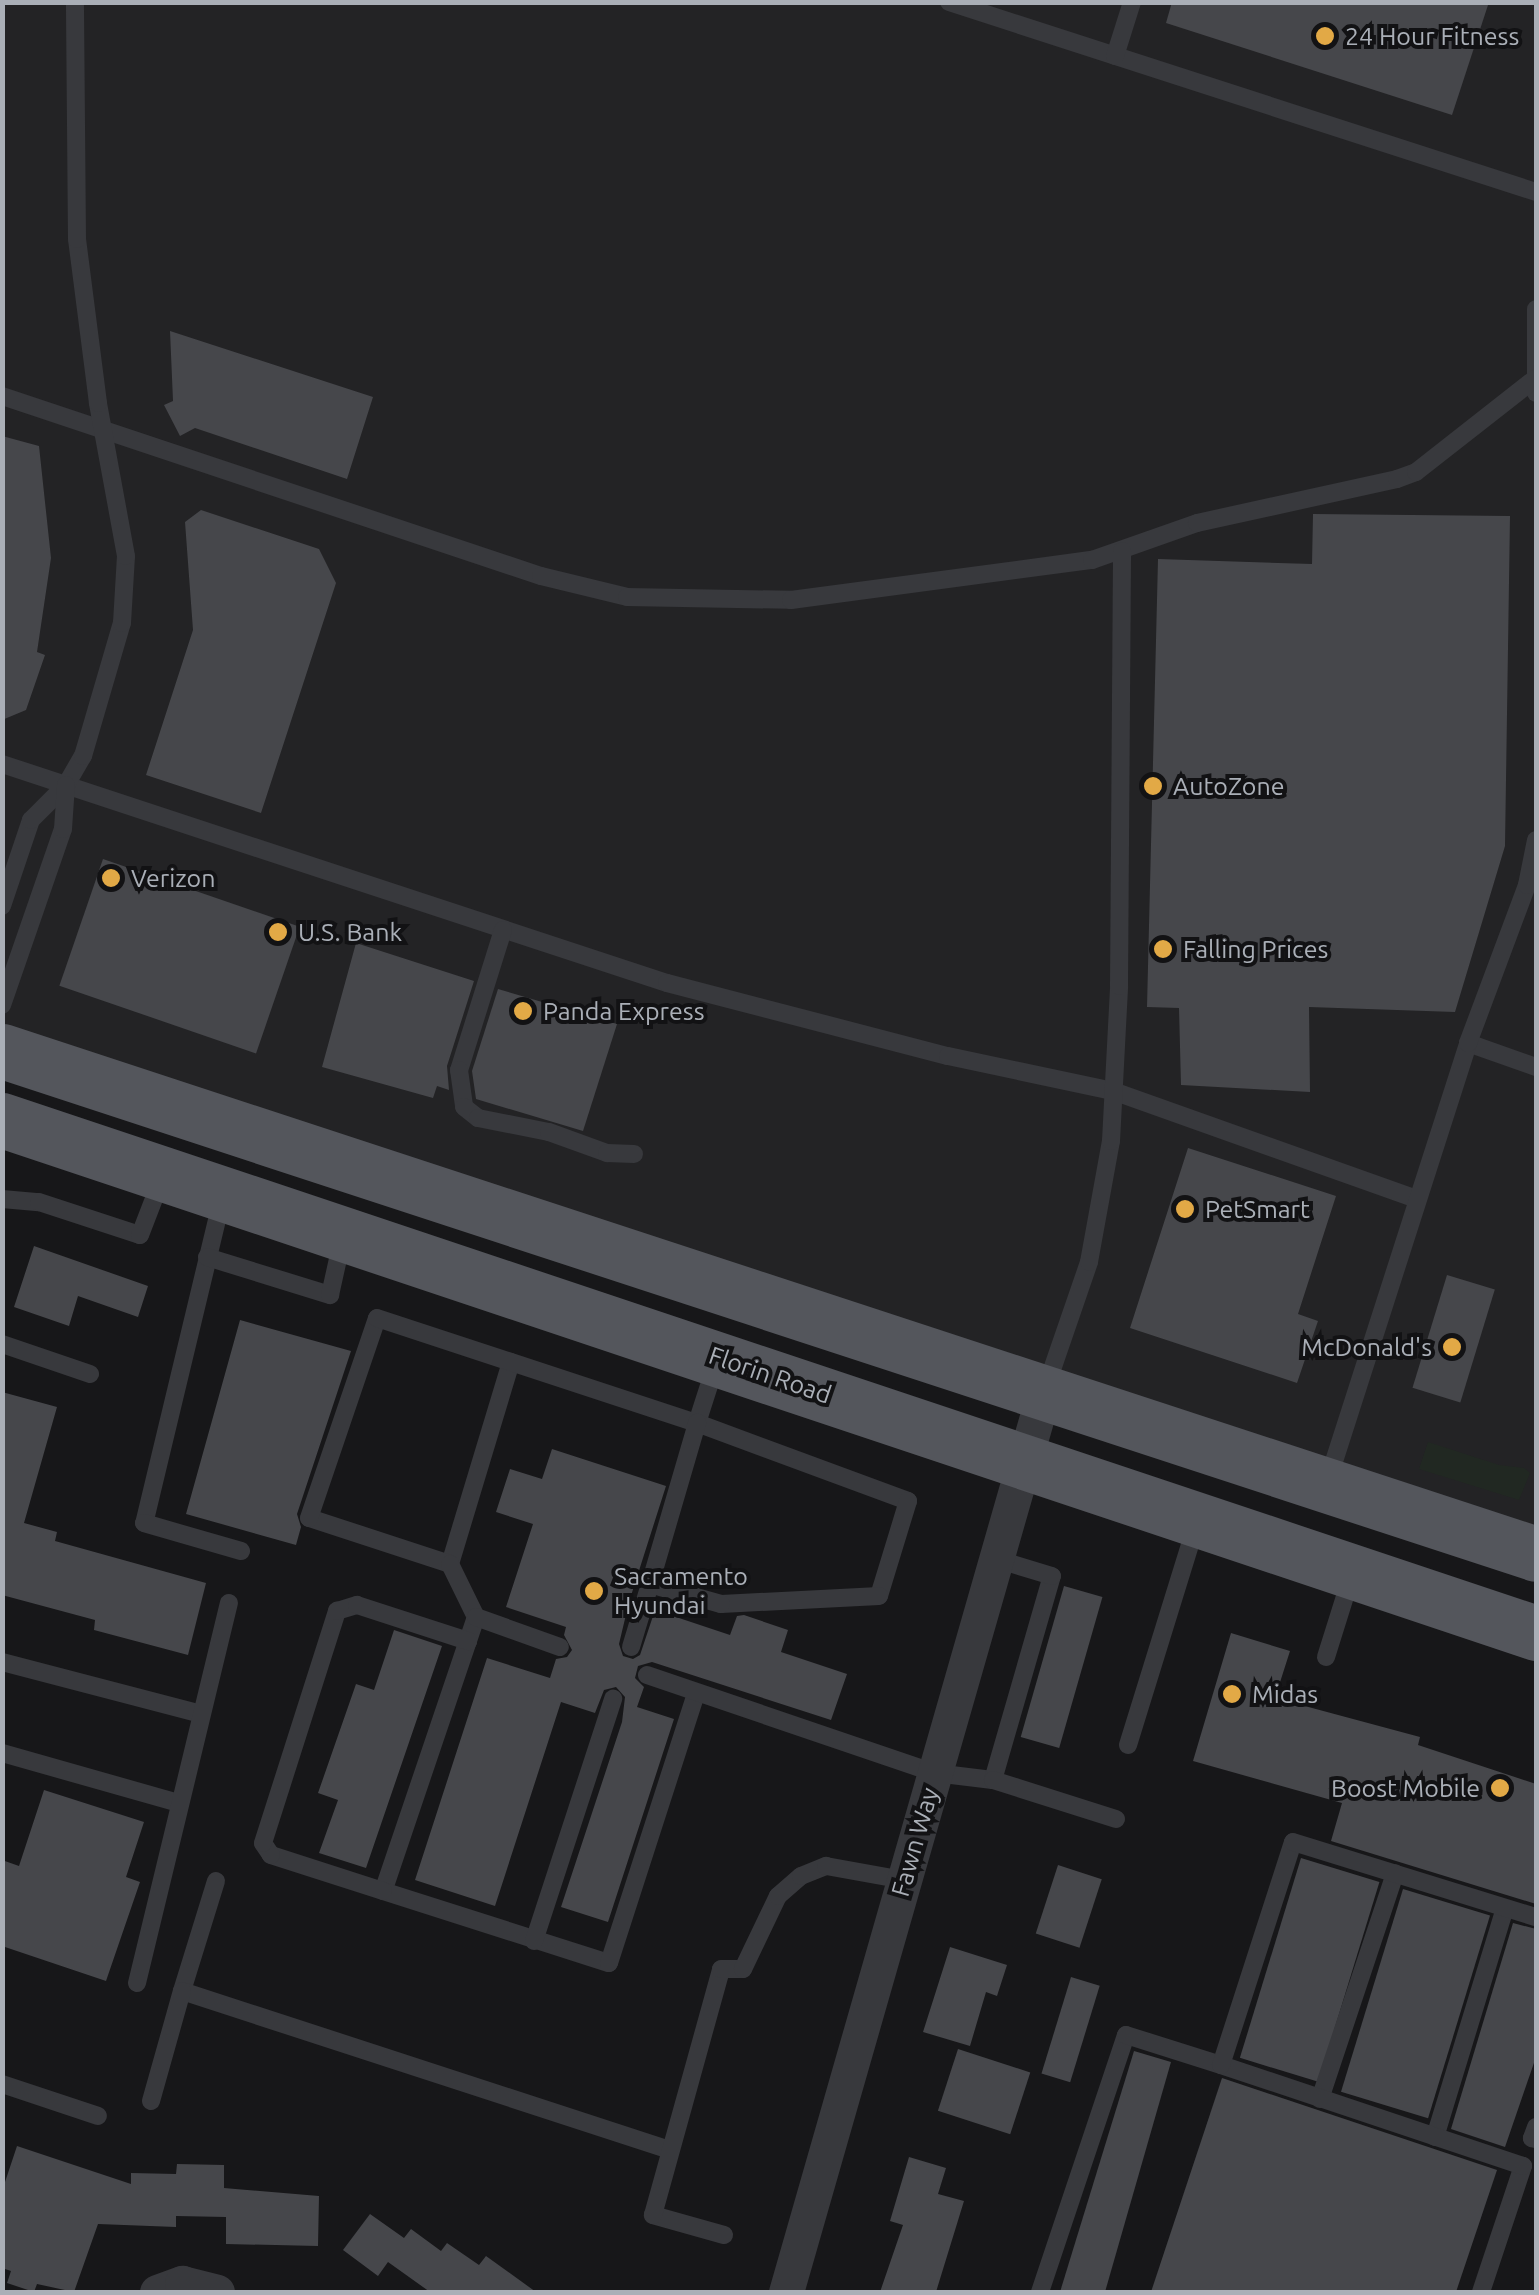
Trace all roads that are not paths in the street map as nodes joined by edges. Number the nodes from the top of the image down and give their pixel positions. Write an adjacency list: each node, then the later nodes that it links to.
1 (75, 2): 9 (lane)
2 (949, 2): 4 (lane)
3 (1132, 2): 4 (lane)
4 (1115, 56): 5 (lane)
5 (1536, 192)
6 (1536, 309): 7 (lane)
7 (1536, 384): 10 (lane)
8 (2, 396): 9 (lane)
9 (103, 432): 10 (lane); 12 (lane)
10 (1122, 551): 21 (lane)
11 (2, 764): 12 (lane)
12 (66, 785): 15 (lane); 16 (lane); 17 (lane)
13 (1536, 840): 14 (lane)
14 (1534, 861): 18 (lane)
15 (2, 906)
16 (504, 930): 21 (lane); 23 (lane)
17 (2, 1005)
18 (1468, 1043): 20 (lane); 27 (lane)
19 (2, 1051): 34 (main road)
20 (1536, 1067)
21 (1113, 1091): 27 (lane); 34 (lane)
22 (2, 1120): 24 (main road, Florin Road)
23 (634, 1154)
24 (164, 1173): 25 (main road, Florin Road); 26 (lane)
25 (224, 1193): 28 (main road, Florin Road); 29 (lane)
26 (2, 1198)
27 (1417, 1199): 37 (lane)
28 (344, 1233): 29 (lane); 31 (main road, Florin Road)
29 (207, 1258): 39 (lane)
30 (2, 1344): 33 (lane)
31 (718, 1356): 35 (lane); 36 (main road, Florin Road)
32 (511, 1362): 35 (lane); 42 (lane); 42 (lane)
33 (90, 1374)
34 (1044, 1392): 36 (street, Fawn Way); 37 (main road)
35 (697, 1423): 44 (lane); 44 (lane)
36 (1024, 1462): 38 (main road, Florin Road); 41 (street, Fawn Way)
37 (1326, 1485): 40 (main road)
38 (1198, 1520): 43 (main road, Florin Road); 57 (lane)
39 (242, 1552)
40 (1536, 1554)
41 (996, 1560): 59 (street, Fawn Way); 60 (lane)
42 (450, 1564): 46 (lane)
43 (1353, 1572): 47 (main road, Florin Road); 51 (lane)
44 (650, 1584): 50 (lane)
45 (229, 1604): 56 (lane)
46 (476, 1617): 48 (lane); 49 (lane)
47 (1536, 1633)
48 (468, 1641): 66 (lane); 66 (lane)
49 (560, 1646)
50 (631, 1646)
51 (1326, 1657)
52 (2, 1662): 56 (lane)
53 (647, 1676): 54 (lane)
54 (696, 1693): 59 (lane); 69 (lane)
55 (613, 1699): 69 (lane)
56 (201, 1714): 61 (lane)
57 (1128, 1745)
58 (2, 1752): 61 (lane)
59 (935, 1773): 60 (lane); 64 (street, Fawn Way)
60 (993, 1780): 62 (lane)
61 (179, 1803): 70 (lane)
62 (1116, 1818)
63 (1395, 1874): 67 (lane); 72 (lane); 74 (lane)
64 (904, 1880): 80 (lane); 84 (street, Fawn Way)
65 (216, 1881): 71 (lane)
66 (383, 1891): 69 (lane)
67 (1505, 1908): 68 (lane); 78 (lane)
68 (1536, 1917)
69 (534, 1941)
70 (137, 1983)
71 (182, 1991): 75 (lane); 80 (lane)
72 (1220, 2066): 74 (lane); 85 (lane)
73 (2, 2084): 76 (lane)
74 (1320, 2099): 78 (lane)
75 (151, 2101)
76 (98, 2116)
77 (1536, 2127): 79 (lane)
78 (1436, 2138): 86 (lane)
79 (1536, 2139)
80 (670, 2150): 81 (lane)
81 (724, 2235)
82 (157, 2292): 83 (street)
83 (216, 2292)
84 (786, 2292)
85 (1040, 2292)
86 (1481, 2292)

